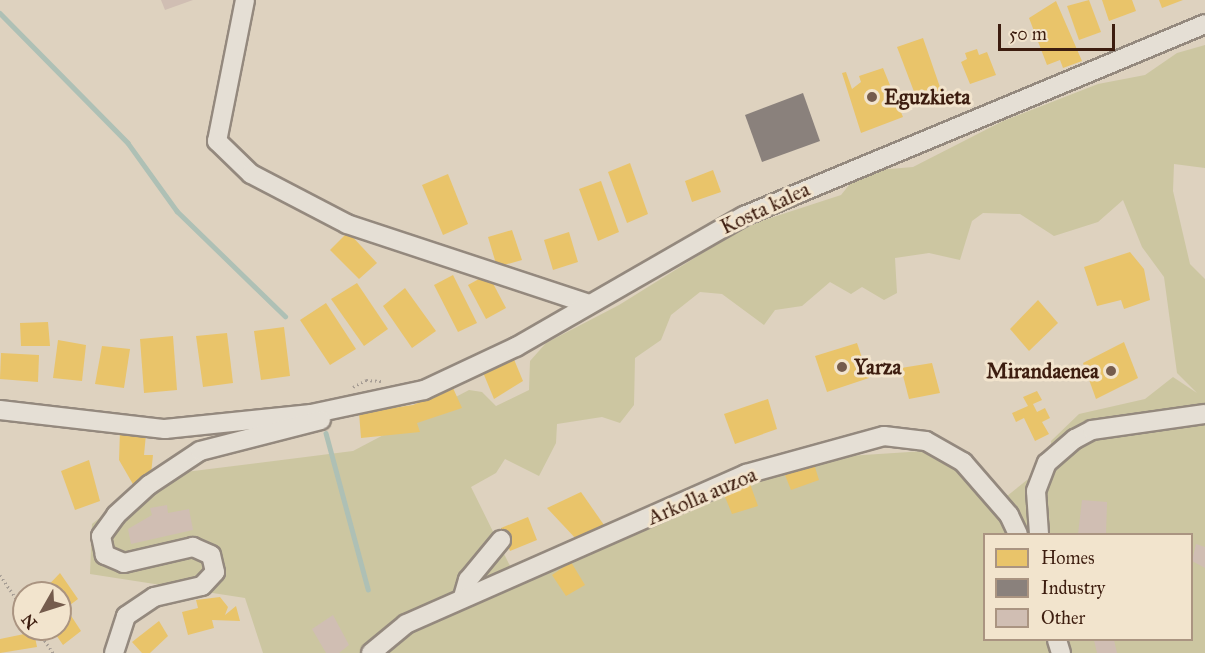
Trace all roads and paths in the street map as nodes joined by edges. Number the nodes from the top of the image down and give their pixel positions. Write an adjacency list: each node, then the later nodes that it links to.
1 (245, 0): 3 (street)
2 (1205, 24): 3 (street, Kosta kalea)
3 (589, 304): 7 (street, Kosta kalea)
4 (388, 383): 5 (path)
5 (347, 391)
6 (0, 410): 7 (street)
7 (336, 410): 15 (street)
8 (1205, 414): 10 (street)
9 (1017, 533): 14 (street, Arkolla auzoa)
10 (1039, 533)
11 (501, 540): 14 (street)
12 (0, 575): 13 (path)
13 (12, 592)
14 (463, 597): 16 (street, Arkolla auzoa)
15 (114, 653)
16 (371, 653)

